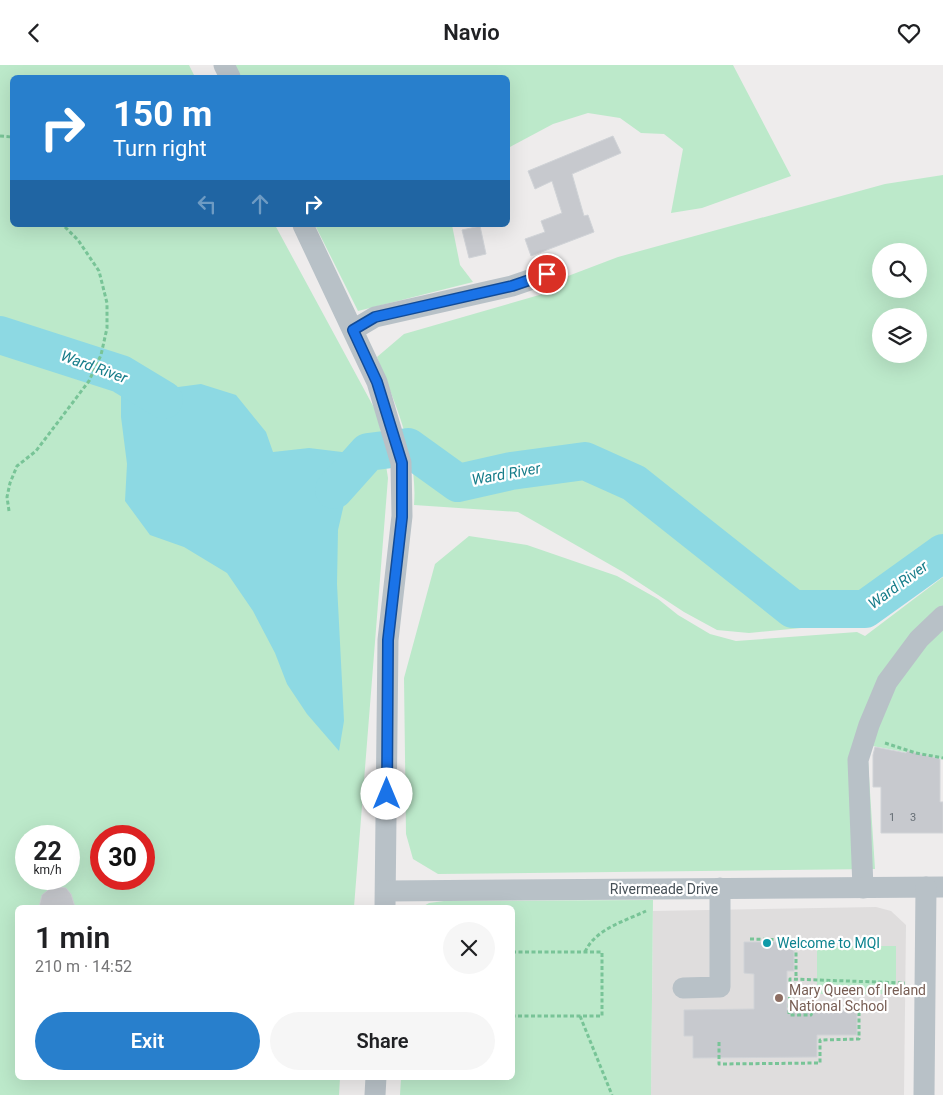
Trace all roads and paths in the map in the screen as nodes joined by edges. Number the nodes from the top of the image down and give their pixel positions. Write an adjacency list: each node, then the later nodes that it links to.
1 (65, 227): 5 (path)
2 (304, 227): 4 (street)
3 (547, 274): 4 (street)
4 (353, 330): 12 (street)
5 (9, 511)
6 (943, 616): 7 (street)
7 (865, 737): 8 (path); 9 (street)
8 (943, 758)
9 (862, 887): 10 (street, Rivermeade Drive); 11 (street, Rivermeade Drive)
10 (934, 887): 26 (street)
11 (720, 889): 12 (street, Rivermeade Drive); 19 (street)
12 (385, 899)
13 (652, 905): 16 (path)
14 (750, 939): 17 (path)
15 (515, 952): 16 (path)
16 (585, 952): 20 (path)
17 (796, 980): 18 (path); 22 (path)
18 (905, 983)
19 (683, 988)
20 (580, 1016): 21 (path); 25 (path)
21 (515, 1017)
22 (720, 1042)
23 (376, 1080): 24 (street)
24 (375, 1095)
25 (612, 1095)
26 (924, 1095)

